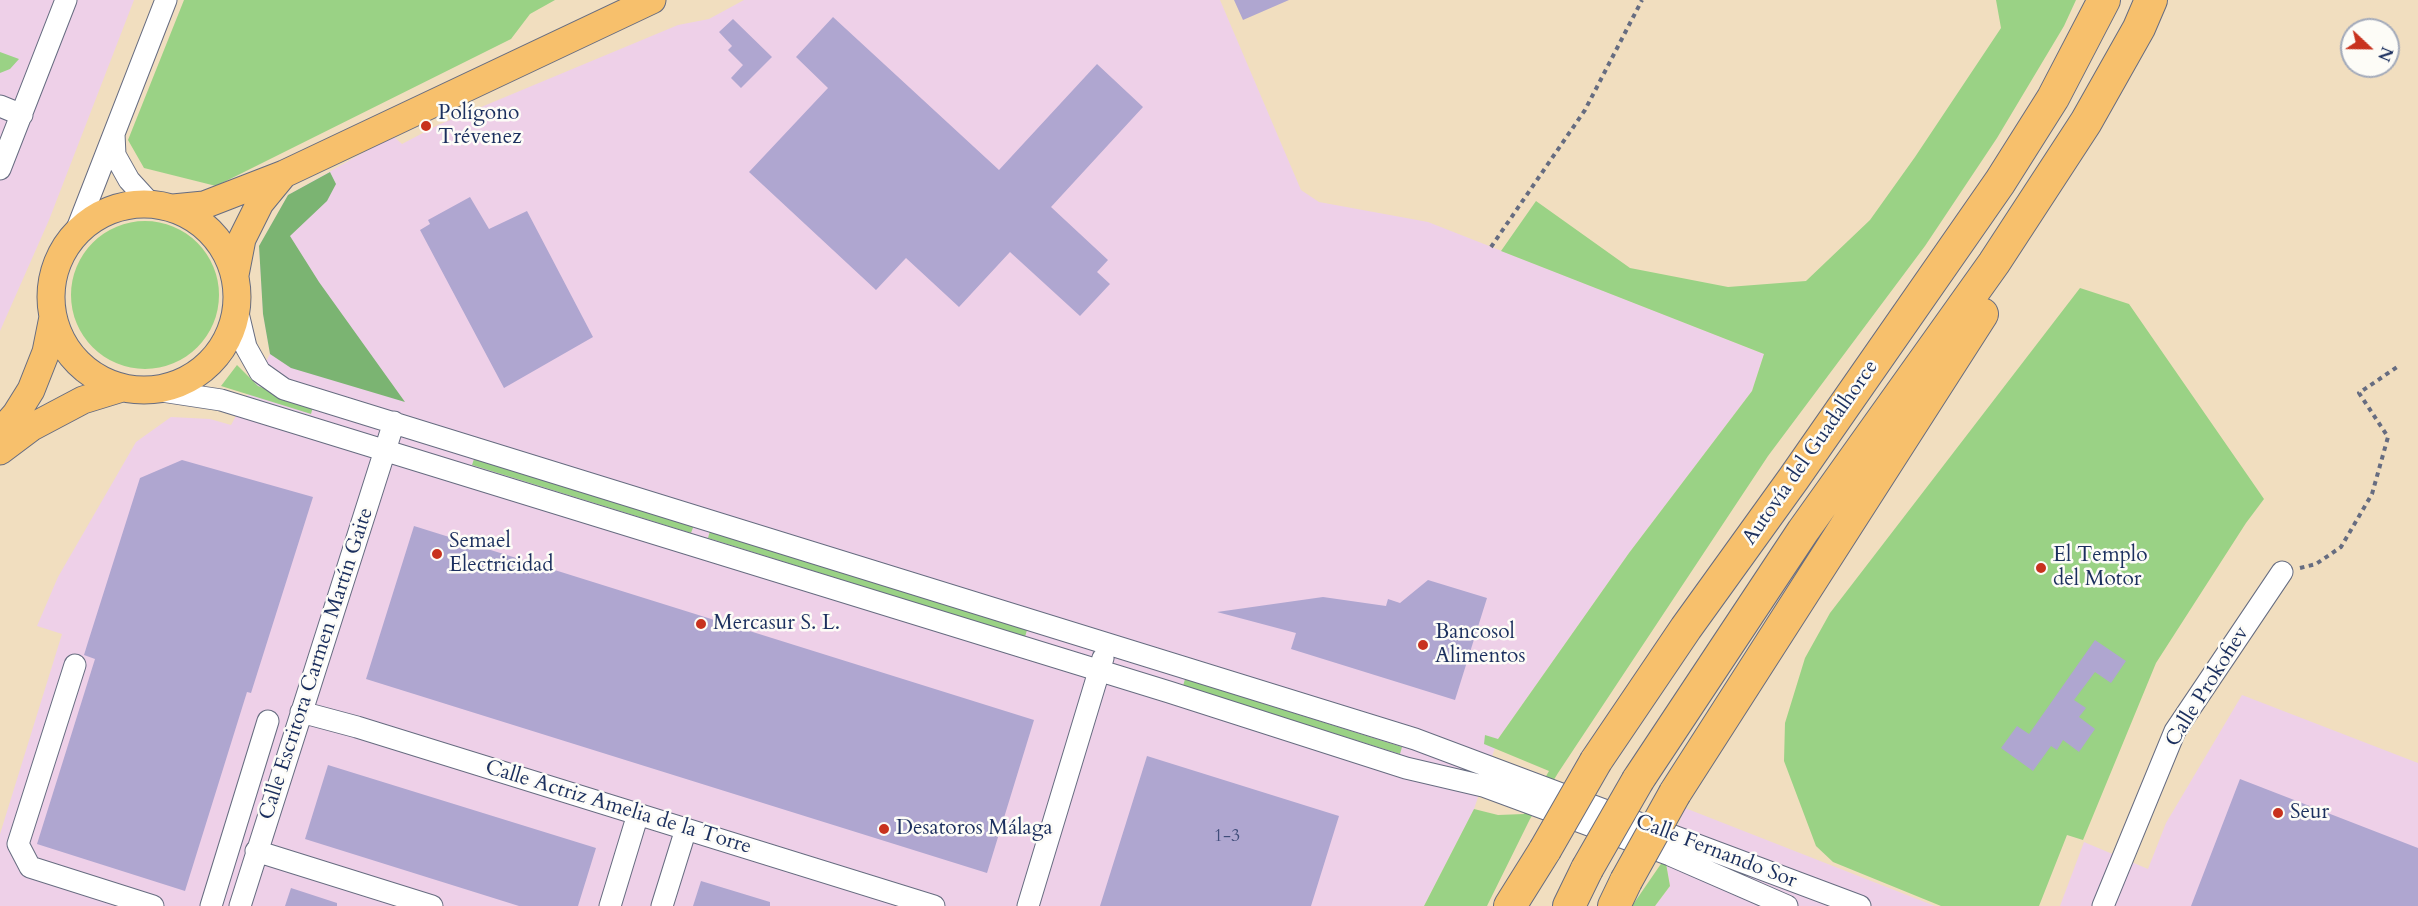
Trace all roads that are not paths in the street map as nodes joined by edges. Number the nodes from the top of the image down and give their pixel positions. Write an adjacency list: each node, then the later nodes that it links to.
1 (66, 0): 8 (street)
2 (165, 0): 9 (street)
3 (652, 0): 11 (main road)
4 (2104, 0): 32 (highway, Autovía del Guadalhorce, bridge)
5 (2151, 0): 6 (highway, Autovía del Guadalhorce)
6 (2139, 28): 34 (highway, bridge); 45 (highway, Autovía del Guadalhorce, bridge)
7 (0, 106): 8 (street)
8 (22, 115): 10 (street)
9 (114, 134): 12 (street); 13 (street)
10 (0, 169)
11 (284, 174): 12 (main road); 14 (main road)
12 (161, 206): 13 (main road); 14 (main road)
13 (75, 234): 16 (main road)
14 (235, 275): 15 (main road)
15 (237, 309): 18 (main road); 19 (street)
16 (53, 318): 17 (main road); 20 (main road)
17 (122, 388): 18 (main road); 22 (main road)
18 (155, 390): 21 (street)
19 (394, 422): 21 (street, Calle Escritora Carmen Martín Gaite); 24 (street)
20 (0, 432)
21 (385, 450): 26 (street); 27 (street, Calle Escritora Carmen Martín Gaite)
22 (0, 451)
23 (2282, 572): 48 (street, Calle Prokofiev)
24 (1107, 643): 26 (street); 30 (street)
25 (75, 665): 35 (street)
26 (1100, 672): 30 (street); 42 (street)
27 (301, 712): 29 (street, Calle Actriz Amelia de la Torre); 33 (street, Calle Escritora Carmen Martín Gaite)
28 (268, 721): 36 (street)
29 (638, 814): 31 (street, Calle Actriz Amelia de la Torre); 39 (street)
30 (1601, 818): 46 (street, Calle Fernando Sor); 47 (street, Calle Fernando Sor)
31 (686, 829): 40 (street); 41 (street, Calle Actriz Amelia de la Torre)
32 (1545, 850): 43 (highway); 44 (highway, Autovía del Guadalhorce)
33 (256, 851): 37 (street, Calle Escritora Carmen Martín Gaite); 38 (street)
34 (1620, 894)
35 (153, 906)
36 (211, 906)
37 (240, 906)
38 (432, 906)
39 (610, 906)
40 (663, 906)
41 (934, 906)
42 (1028, 906)
43 (1510, 906)
44 (1520, 906)
45 (1569, 906)
46 (1787, 906)
47 (1860, 906)
48 (2103, 906)

